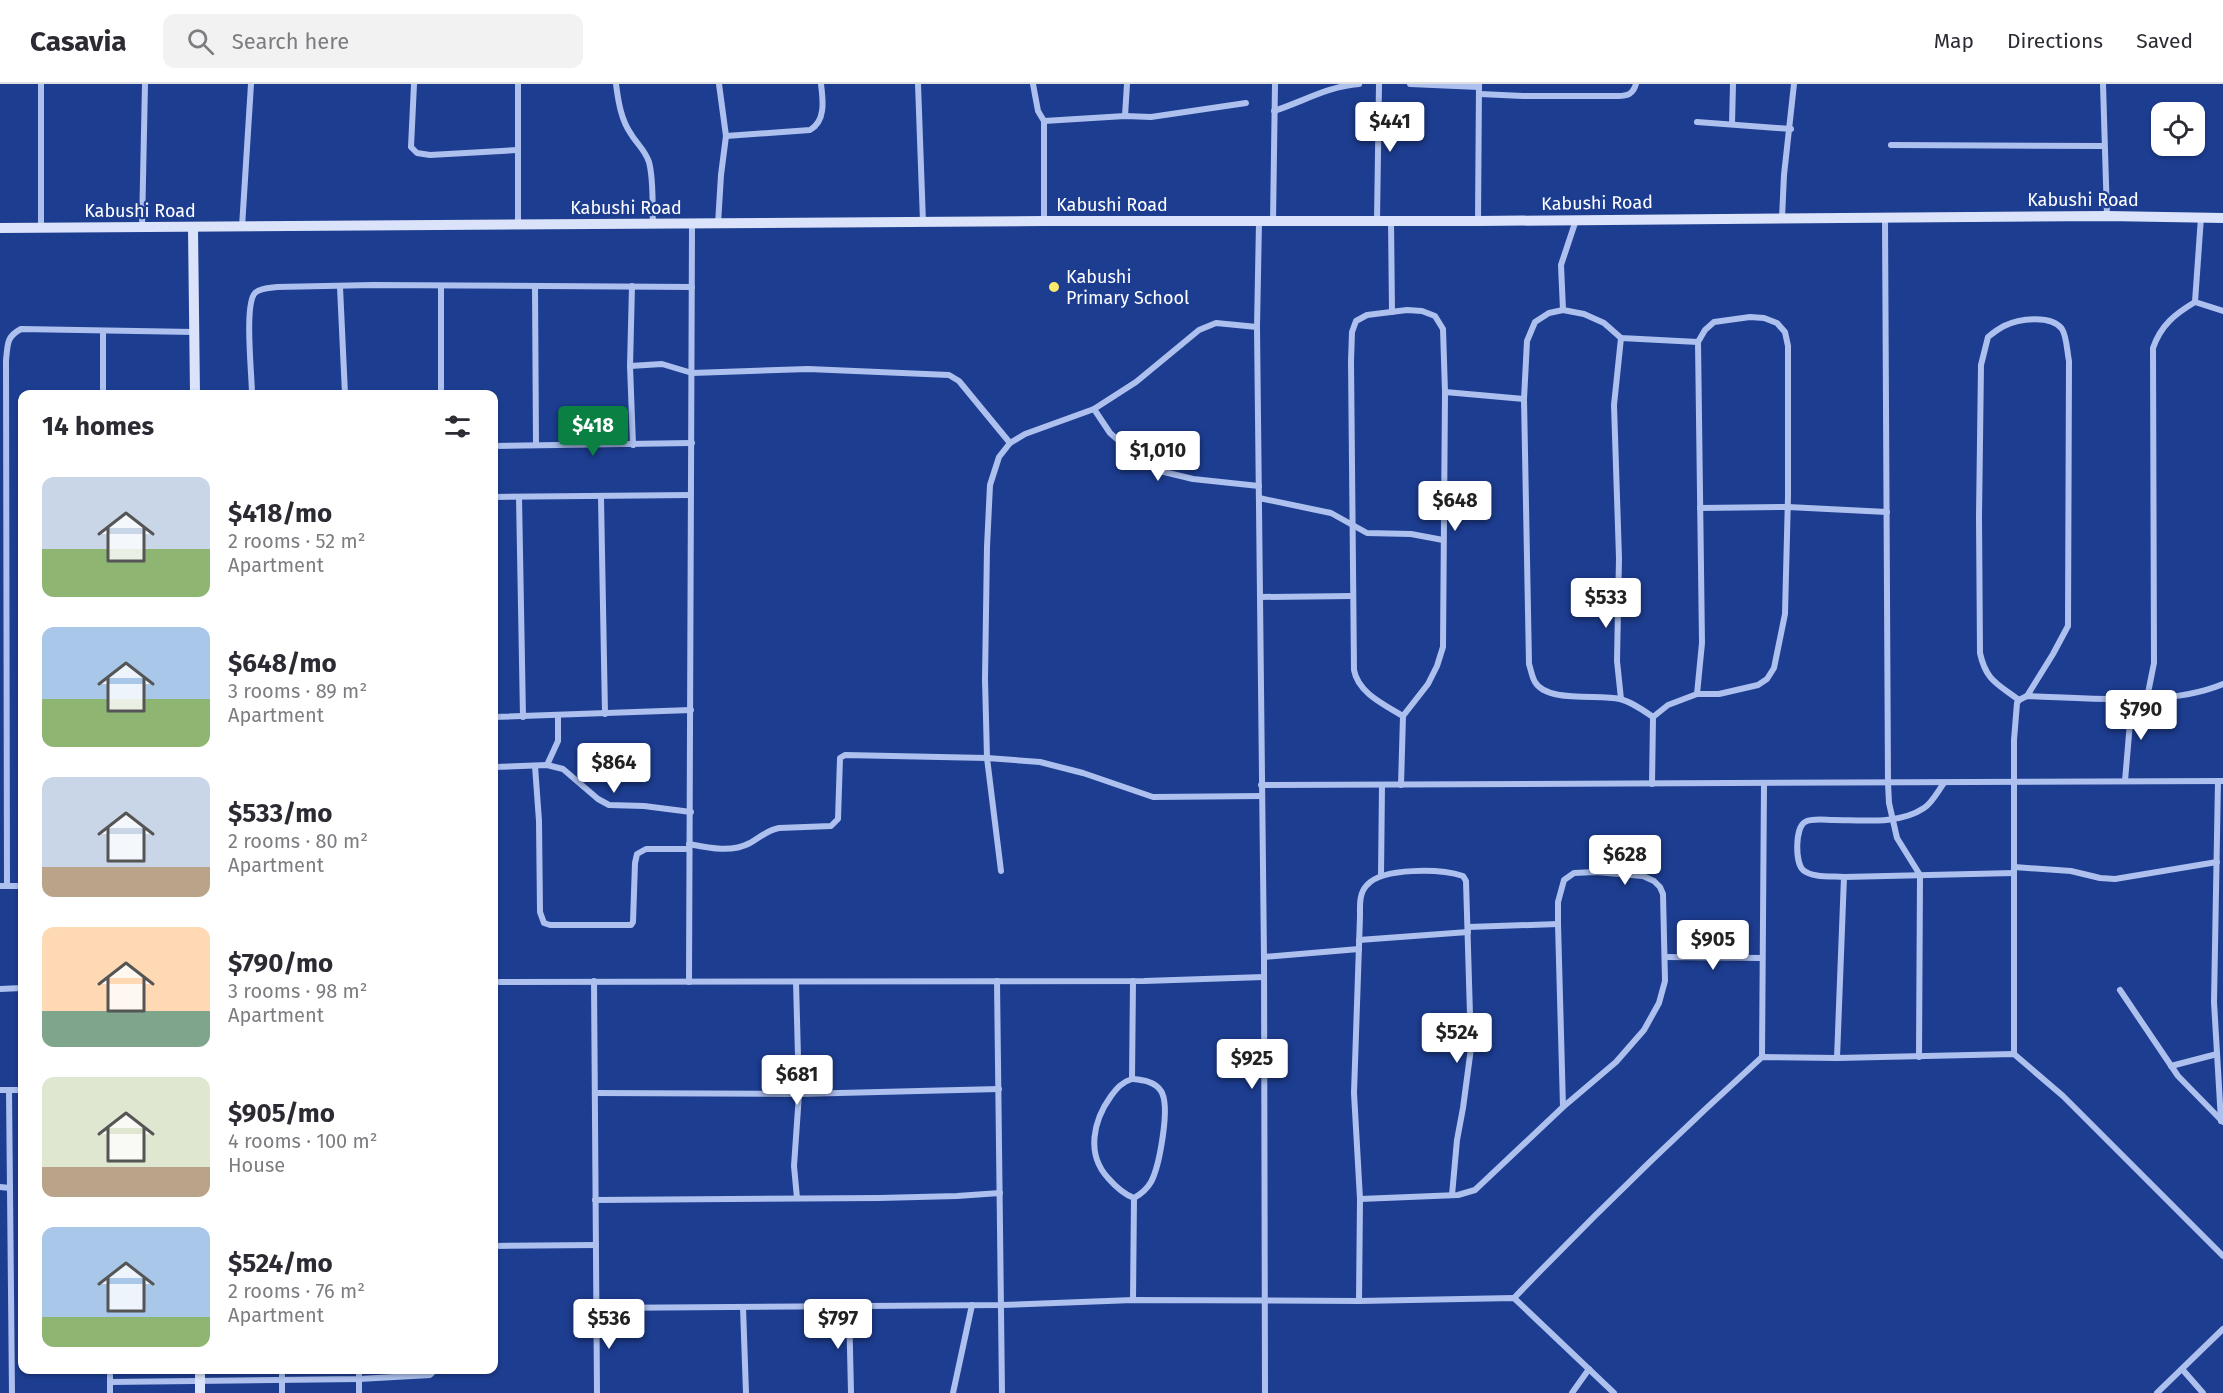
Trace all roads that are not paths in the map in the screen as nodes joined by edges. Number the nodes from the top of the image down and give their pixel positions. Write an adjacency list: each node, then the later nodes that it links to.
1 (41, 84): 52 (street)
2 (145, 84): 49 (street)
3 (251, 84): 50 (street)
4 (414, 84): 31 (street)
5 (518, 84): 31 (street)
6 (616, 84): 47 (street)
7 (719, 84): 28 (street)
8 (821, 84): 28 (street)
9 (918, 84): 42 (street)
10 (1033, 84): 24 (street)
11 (1127, 84): 23 (street)
12 (1275, 84): 22 (street)
13 (1359, 84): 22 (street)
14 (1379, 84): 39 (street)
15 (1410, 84): 20 (street)
16 (1636, 84): 20 (street)
17 (1733, 84): 26 (street)
18 (1794, 84): 27 (street)
19 (2103, 84): 30 (street)
20 (1479, 88): 41 (street)
21 (1246, 103): 23 (street)
22 (1274, 111): 44 (street)
23 (1125, 116): 24 (street)
24 (1044, 121): 38 (street)
25 (1697, 122): 26 (street)
26 (1732, 124): 27 (street)
27 (1791, 129): 34 (street)
28 (726, 136): 46 (street)
29 (1891, 146): 30 (street)
30 (2103, 146): 32 (street)
31 (517, 150): 45 (street)
32 (2107, 216): 33 (main road, Kabushi Road); 36 (main road, Kabushi Road)
33 (2201, 217): 35 (main road, Kabushi Road); 59 (street)
34 (1782, 218): 36 (main road, Kabushi Road); 37 (main road, Kabushi Road)
35 (2223, 218)
36 (1885, 219): 91 (street)
37 (1576, 220): 41 (main road, Kabushi Road); 60 (street)
38 (1044, 221): 42 (main road, Kabushi Road); 43 (main road, Kabushi Road)
39 (1377, 221): 40 (main road, Kabushi Road); 44 (main road, Kabushi Road)
40 (1391, 221): 41 (main road, Kabushi Road); 62 (street)
41 (1478, 221)
42 (923, 222): 46 (main road, Kabushi Road)
43 (1259, 222): 44 (main road, Kabushi Road); 63 (street)
44 (1273, 222)
45 (518, 224): 47 (main road, Kabushi Road); 50 (main road, Kabushi Road)
46 (718, 224): 48 (main road, Kabushi Road)
47 (653, 225): 48 (main road, Kabushi Road)
48 (692, 225): 58 (street)
49 (142, 227): 52 (main road, Kabushi Road); 53 (main road, Kabushi Road)
50 (242, 227): 53 (main road, Kabushi Road)
51 (0, 228): 52 (main road, Kabushi Road)
52 (41, 228)
53 (194, 228): 65 (main road)
54 (441, 286): 56 (street); 57 (street); 74 (street)
55 (632, 286): 57 (street); 58 (street); 68 (street)
56 (340, 287): 72 (street); 73 (street)
57 (535, 287): 80 (street)
58 (692, 287): 69 (street)
59 (2195, 302): 61 (street); 99 (street)
60 (1563, 310): 66 (street); 76 (street)
61 (2223, 311)
62 (1392, 312): 75 (street); 92 (street)
63 (1257, 327): 77 (street); 83 (street)
64 (103, 332): 65 (street); 70 (street); 134 (street)
65 (194, 332): 71 (main road)
66 (1621, 338): 67 (street); 100 (street)
67 (1698, 342): 89 (street); 90 (street)
68 (630, 366): 69 (street); 81 (street)
69 (692, 373): 78 (street); 79 (street)
70 (103, 390)
71 (195, 390)
72 (252, 390)
73 (345, 390)
74 (441, 390)
75 (1445, 392): 76 (street); 93 (street)
76 (1524, 399): 100 (street)
77 (1094, 409): 79 (street); 83 (street)
78 (692, 443): 81 (street); 84 (street)
79 (1010, 443): 110 (street)
80 (536, 445): 81 (street); 82 (street)
81 (633, 445)
82 (498, 446)
83 (1259, 486): 88 (street)
84 (692, 495): 87 (street); 103 (street)
85 (519, 497): 86 (street); 87 (street); 108 (street)
86 (498, 498)
87 (601, 498): 104 (street)
88 (1259, 498): 92 (street); 95 (street)
89 (1788, 507): 90 (street); 91 (street); 97 (street)
90 (1700, 508): 97 (street)
91 (1887, 512): 117 (street)
92 (1351, 524): 93 (street); 94 (street)
93 (1443, 540): 106 (street)
94 (1352, 596): 95 (street); 106 (street)
95 (1260, 597): 121 (street)
96 (2223, 684): 99 (street)
97 (1697, 694): 109 (street)
98 (2027, 696): 101 (street); 102 (street); 102 (street)
99 (2147, 698): 101 (street)
100 (1621, 699): 109 (street)
101 (2132, 699): 114 (street)
102 (2019, 700): 116 (street)
103 (691, 710): 104 (street); 125 (street)
104 (605, 714): 105 (street)
105 (558, 715): 108 (street); 111 (street)
106 (1403, 716): 123 (street)
107 (498, 717): 108 (street)
108 (523, 717)
109 (1653, 717): 119 (street)
110 (987, 758): 124 (street); 127 (street); 130 (street)
111 (548, 765): 112 (street); 125 (street)
112 (535, 766): 113 (street); 127 (street)
113 (498, 767)
114 (2125, 781): 115 (street); 116 (street)
115 (2220, 781): 128 (street)
116 (2014, 782): 118 (street); 129 (street)
117 (1888, 783): 118 (street); 120 (street); 126 (street)
118 (1944, 783): 126 (street)
119 (1652, 784): 120 (street); 123 (street)
120 (1764, 784): 141 (street)
121 (1261, 785): 122 (street); 124 (street)
122 (1382, 785): 123 (street); 132 (street)
123 (1401, 785)
124 (1262, 796): 139 (street)
125 (690, 812): 127 (street)
126 (1892, 819): 131 (street); 133 (street)
127 (689, 847): 147 (street)
128 (2217, 862): 129 (street); 152 (street)
129 (2014, 870): 131 (street); 154 (street)
130 (1001, 871)
131 (1920, 874): 133 (street); 157 (street)
132 (1381, 875): 136 (street); 137 (street)
133 (1844, 877): 158 (street)
134 (4, 886)
135 (1558, 924): 136 (street); 140 (street); 167 (street)
136 (1468, 930): 137 (street); 172 (street)
137 (1359, 940): 138 (street)
138 (1359, 949): 139 (street); 175 (street)
139 (1264, 957): 142 (street)
140 (1665, 957): 141 (street); 167 (street)
141 (1762, 958): 156 (street)
142 (1264, 977): 146 (street); 182 (street)
143 (498, 981): 144 (street)
144 (594, 981): 147 (street); 165 (street)
145 (997, 981): 146 (street); 148 (street); 161 (street)
146 (1133, 981): 160 (street)
147 (689, 982): 148 (street)
148 (796, 982): 166 (street)
149 (18, 988): 150 (street)
150 (0, 989)
151 (2120, 990): 159 (street)
152 (2214, 1002): 153 (street); 155 (street)
153 (2223, 1003)
154 (2014, 1054): 157 (street); 179 (street)
155 (2217, 1054): 159 (street); 168 (street)
156 (1762, 1057): 158 (street); 180 (street)
157 (1919, 1057): 158 (street)
158 (1837, 1058)
159 (2170, 1066): 168 (street)
160 (1132, 1079): 174 (street); 174 (street)
161 (999, 1089): 166 (street); 171 (street)
162 (0, 1090): 163 (street)
163 (9, 1090): 164 (street); 170 (street)
164 (18, 1090)
165 (595, 1094): 166 (street); 176 (street)
166 (799, 1094): 173 (street)
167 (1563, 1107): 172 (street)
168 (2222, 1121)
169 (0, 1187): 170 (street)
170 (10, 1188): 200 (street)
171 (1000, 1193): 173 (street); 185 (street)
172 (1452, 1195): 175 (street)
173 (797, 1197): 176 (street)
174 (1134, 1197): 181 (street)
175 (1360, 1199): 183 (street)
176 (595, 1200): 177 (street)
177 (596, 1245): 178 (street); 188 (street)
178 (498, 1246)
179 (2223, 1257)
180 (1514, 1298): 183 (street); 190 (street)
181 (1133, 1300): 182 (street); 185 (street)
182 (1264, 1301): 183 (street); 210 (street)
183 (1359, 1301)
184 (972, 1305): 185 (street); 186 (street); 208 (street)
185 (1002, 1305): 209 (street)
186 (849, 1306): 187 (street); 207 (street)
187 (743, 1307): 188 (street); 206 (street)
188 (596, 1308): 205 (street)
189 (2223, 1329): 191 (street)
190 (1589, 1369): 211 (street); 212 (street)
191 (2182, 1369): 213 (street); 214 (street)
192 (110, 1374): 199 (street)
193 (282, 1374): 197 (street)
194 (359, 1374): 198 (street)
195 (431, 1374): 198 (street)
196 (200, 1375): 197 (street); 199 (street); 202 (main road)
197 (282, 1379): 198 (street); 203 (street)
198 (359, 1379): 204 (street)
199 (110, 1382): 201 (street)
200 (12, 1393)
201 (110, 1393)
202 (200, 1393)
203 (282, 1393)
204 (359, 1393)
205 (597, 1393)
206 (746, 1393)
207 (851, 1393)
208 (953, 1393)
209 (1002, 1393)
210 (1265, 1393)
211 (1572, 1393)
212 (1614, 1393)
213 (2157, 1393)
214 (2203, 1393)

